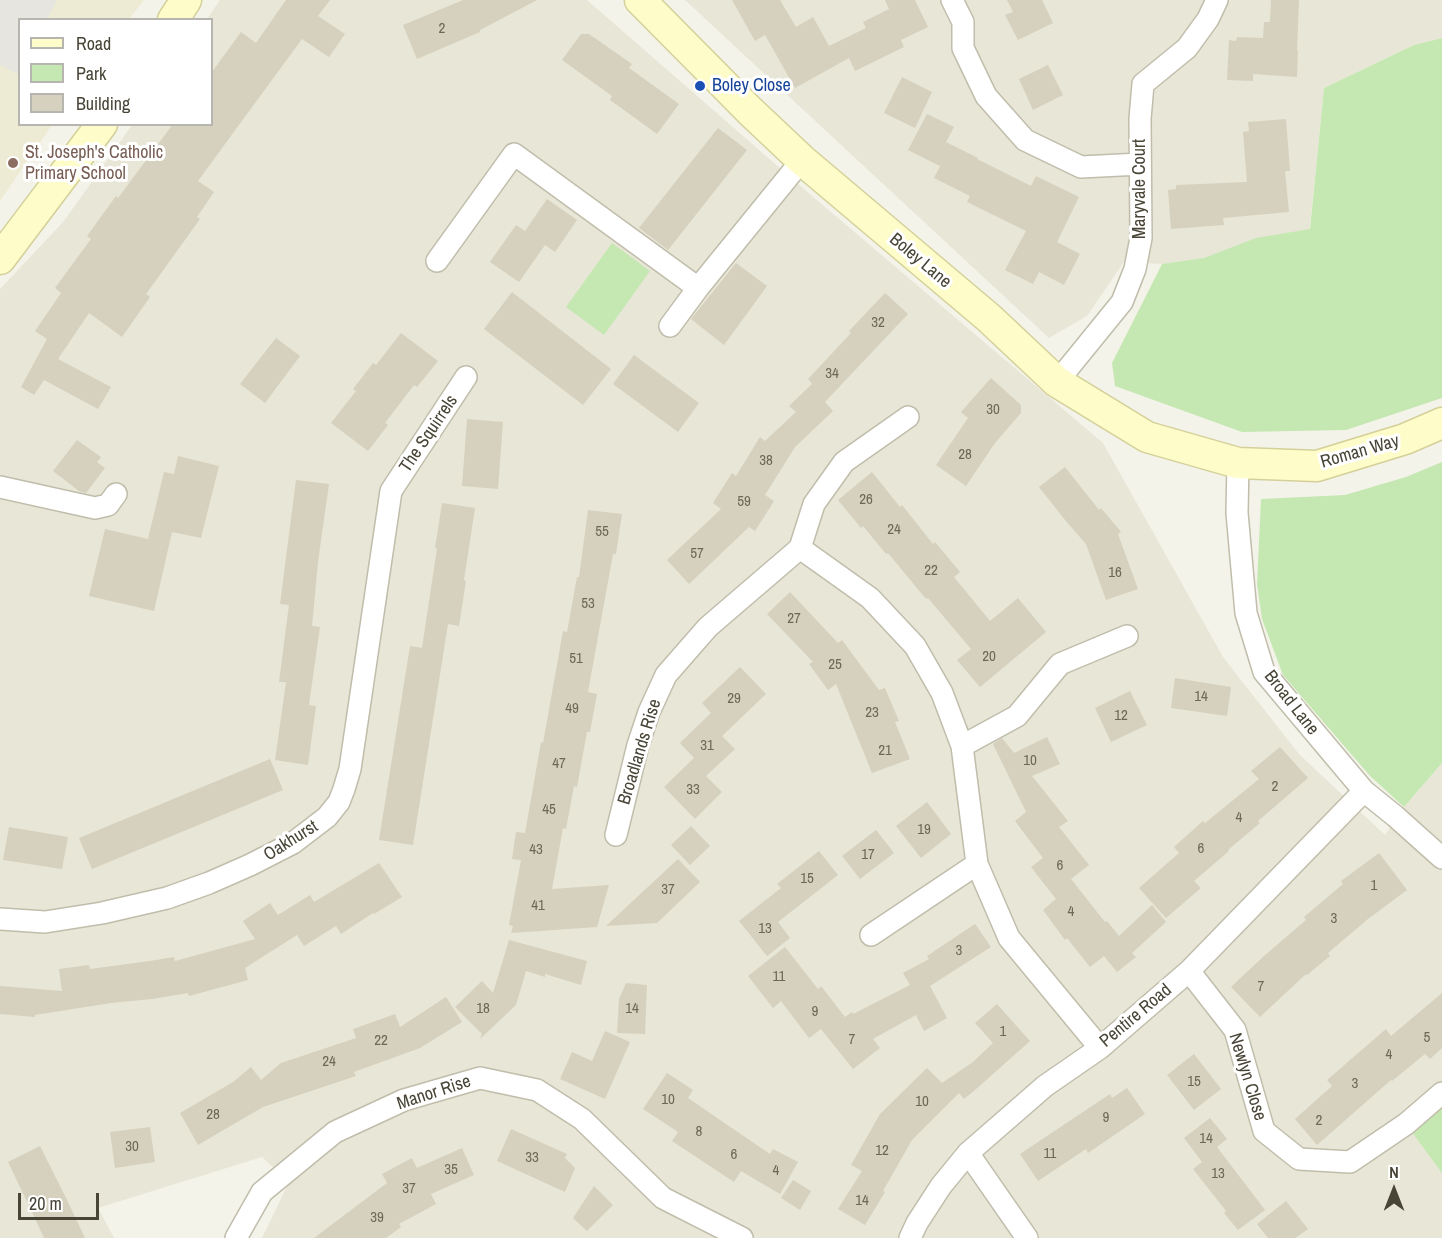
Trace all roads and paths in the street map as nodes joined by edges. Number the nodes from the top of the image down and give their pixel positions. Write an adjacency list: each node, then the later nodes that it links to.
1 (186, 0): 5 (street)
2 (640, 0): 7 (street, Boley Lane)
3 (952, 0): 8 (street)
4 (1218, 0): 8 (street, Maryvale Court)
5 (174, 18)
6 (100, 126): 9 (street)
7 (802, 160): 11 (street); 14 (street, Boley Lane)
8 (1140, 164): 14 (street, Maryvale Court)
9 (0, 259)
10 (437, 261): 11 (street)
11 (698, 288): 12 (street)
12 (670, 326)
13 (466, 377): 19 (street, The Squirrels)
14 (1057, 382): 17 (street, Boley Lane)
15 (908, 417): 21 (street)
16 (1442, 423): 17 (street, Roman Way)
17 (1238, 463): 24 (street, Broad Lane)
18 (0, 487): 20 (street)
19 (391, 491): 28 (street, Oakhurst)
20 (116, 494)
21 (800, 548): 23 (street); 25 (street, Broadlands Rise)
22 (1127, 636): 23 (street)
23 (962, 746): 27 (street)
24 (1364, 791): 26 (street, Broad Lane); 30 (street, Pentire Road)
25 (616, 835)
26 (1442, 858)
27 (977, 864): 29 (street); 31 (street)
28 (0, 919)
29 (870, 935)
30 (1189, 971): 31 (street, Pentire Road); 32 (street, Newlyn Close)
31 (1100, 1048): 33 (street, Pentire Road)
32 (1442, 1093)
33 (968, 1153): 36 (street, Pentire Road); 37 (street)
34 (236, 1238): 35 (street, Manor Rise)
35 (742, 1238)
36 (910, 1238)
37 (1027, 1238)

